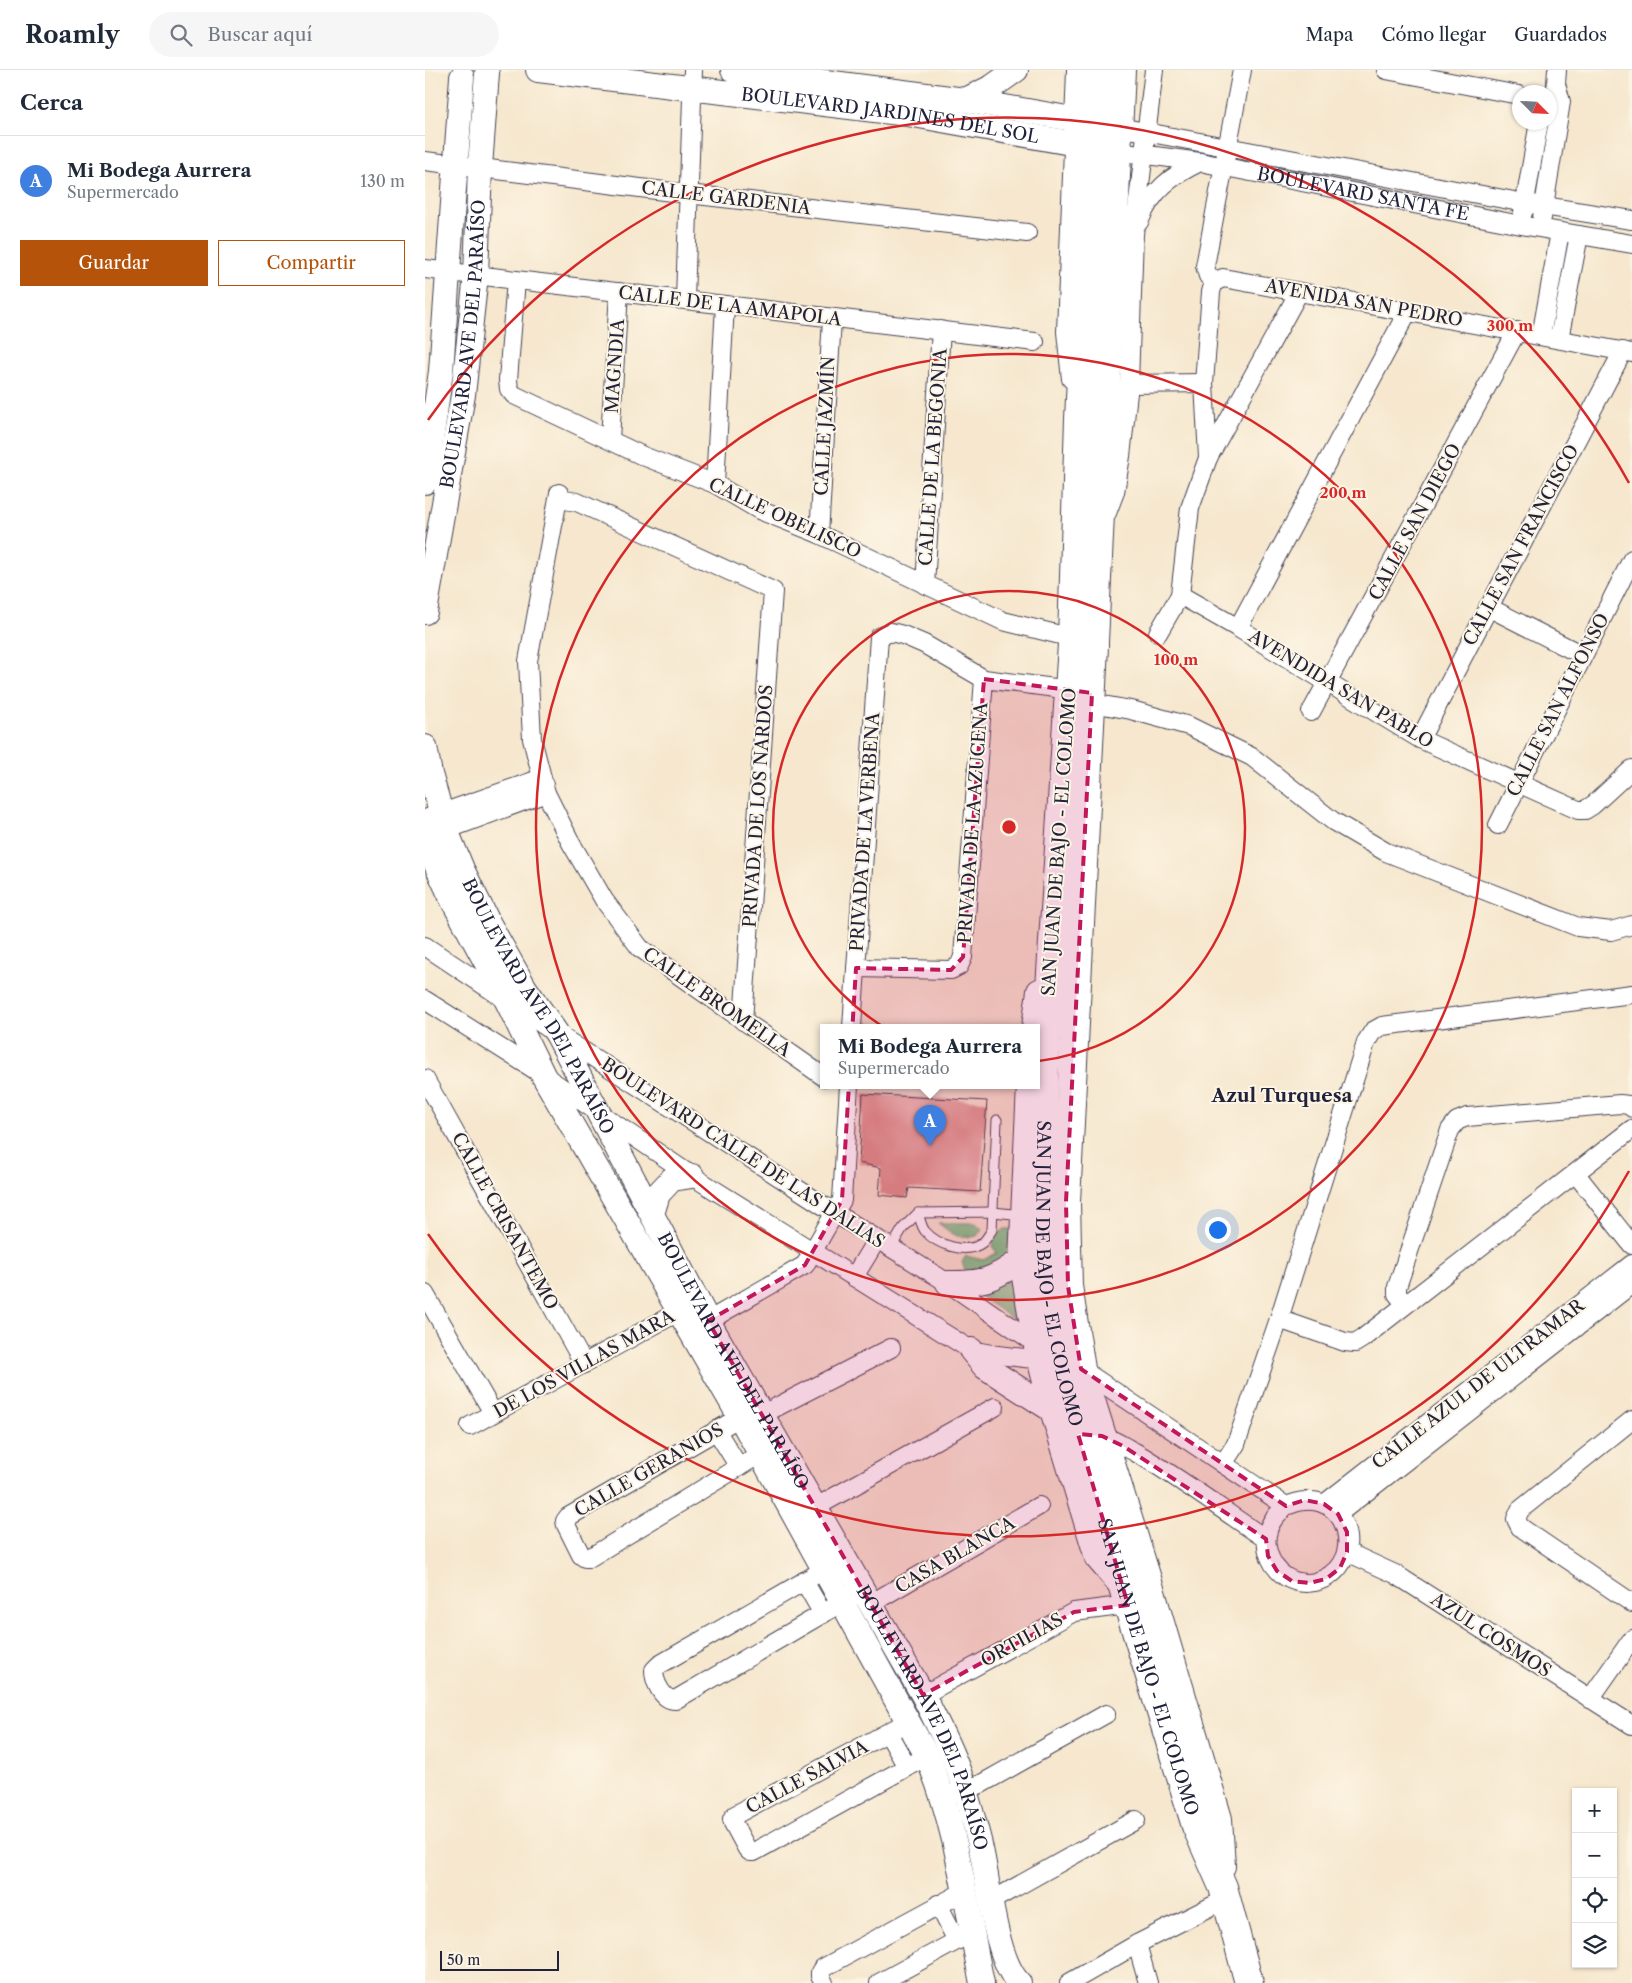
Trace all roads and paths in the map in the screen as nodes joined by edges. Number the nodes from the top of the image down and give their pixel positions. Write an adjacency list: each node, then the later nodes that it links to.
1 (538, 70): 13 (street, BOULEVARD JARDINES DEL SOL)
2 (733, 70): 15 (street, BOULEVARD JARDINES DEL SOL)
3 (1017, 70): 15 (street)
4 (1076, 70): 19 (street)
5 (1096, 70): 19 (main road)
6 (1121, 70): 19 (main road)
7 (1154, 70): 18 (street)
8 (1242, 70): 20 (street)
9 (1386, 70): 12 (street)
10 (488, 72): 11 (street); 25 (street, BOULEVARD AVE DEL PARAÍSO)
11 (457, 73): 23 (street, BOULEVARD AVE DEL PARAÍSO)
12 (1458, 77): 14 (street)
13 (693, 78): 19 (street, BOULEVARD JARDINES DEL SOL); 26 (street)
14 (1512, 93)
15 (965, 100): 19 (street, BOULEVARD JARDINES DEL SOL)
16 (1538, 130): 27 (street)
17 (1551, 130): 28 (street)
18 (1146, 134): 19 (street, BOULEVARD SANTA FE); 19 (street); 20 (street, BOULEVARD SANTA FE)
19 (1102, 138): 22 (street, BOULEVARD SANTA FE); 34 (street); 61 (main road); 70 (main road)
20 (1227, 148): 24 (street); 27 (street, BOULEVARD SANTA FE)
21 (425, 161): 23 (street, CALLE GARDENIA)
22 (1200, 162): 24 (street, BOULEVARD SANTA FE); 34 (street)
23 (455, 164): 25 (street, CALLE GARDENIA); 38 (street, BOULEVARD AVE DEL PARAÍSO)
24 (1223, 166): 30 (street, BOULEVARD SANTA FE); 41 (street)
25 (480, 167): 26 (street, CALLE GARDENIA); 39 (street, BOULEVARD AVE DEL PARAÍSO)
26 (688, 194): 33 (street, CALLE GARDENIA); 44 (street)
27 (1525, 203): 28 (street, BOULEVARD SANTA FE); 30 (street)
28 (1544, 206): 29 (street, BOULEVARD SANTA FE); 31 (street)
29 (1632, 220)
30 (1521, 225): 31 (street, BOULEVARD SANTA FE)
31 (1540, 228): 32 (street, BOULEVARD SANTA FE)
32 (1560, 232): 35 (street, BOULEVARD SANTA FE); 50 (street)
33 (1027, 234)
34 (1134, 234): 55 (street)
35 (1579, 235): 36 (street, BOULEVARD SANTA FE); 51 (street)
36 (1632, 244)
37 (425, 269): 38 (street, CALLE DE LA AMAPOLA)
38 (449, 272): 39 (street, CALLE DE LA AMAPOLA); 58 (street, BOULEVARD AVE DEL PARAÍSO)
39 (476, 275): 40 (street, CALLE DE LA AMAPOLA); 67 (street, BOULEVARD AVE DEL PARAÍSO)
40 (516, 280): 42 (street, CALLE DE LA AMAPOLA); 56 (street, CALLE OBELISCO)
41 (1214, 282): 43 (street, AVENIDA SAN PEDRO); 54 (street)
42 (619, 292): 44 (street, CALLE DE LA AMAPOLA); 56 (street, MAGNDIA)
43 (1299, 292): 46 (street, AVENIDA SAN PEDRO); 57 (street)
44 (685, 299): 45 (street, CALLE DE LA AMAPOLA)
45 (725, 305): 47 (street, CALLE DE LA AMAPOLA); 59 (street)
46 (1408, 311): 49 (street, AVENIDA SAN PEDRO); 68 (street)
47 (832, 319): 48 (street, CALLE DE LA AMAPOLA); 62 (street, CALLE JAZMÍN)
48 (941, 330): 52 (street, CALLE DE LA AMAPOLA); 64 (street, CALLE DE LA BEGONIA)
49 (1517, 331): 50 (street, AVENIDA SAN PEDRO); 73 (street, CALLE SAN DIEGO)
50 (1541, 336): 51 (street, AVENIDA SAN PEDRO)
51 (1559, 339): 53 (street, AVENIDA SAN PEDRO)
52 (1035, 342)
53 (1628, 352): 66 (street, CALLE SAN FRANCISCO)
54 (1204, 383): 55 (street); 57 (street)
55 (1129, 384): 61 (street)
56 (610, 439): 59 (street, CALLE OBELISCO)
57 (1208, 458): 65 (street)
58 (425, 482)
59 (715, 484): 62 (street, CALLE OBELISCO)
60 (559, 496): 80 (street, CALLE BROMELLA); 90 (street, PRIVADA DE LOS NARDOS)
61 (1100, 532): 70 (main road)
62 (819, 534): 64 (street, CALLE OBELISCO)
63 (1632, 559): 71 (street, CALLE SAN ALFONSO)
64 (925, 585): 70 (street, CALLE OBELISCO)
65 (1179, 595): 68 (street, AVENDIDA SAN PABLO); 69 (street)
66 (1488, 607): 71 (street); 76 (street, CALLE SAN FRANCISCO)
67 (425, 612)
68 (1239, 628): 73 (street, AVENDIDA SAN PABLO)
69 (1158, 633)
70 (1083, 643): 74 (main road, SAN JUAN DE BAJO - EL COLOMO)
71 (1582, 655): 79 (street, CALLE SAN ALFONSO)
72 (984, 679): 74 (street); 86 (street, PRIVADA DE LA AZUCENA); 86 (street, PRIVADA DE LA VERBENA)
73 (1328, 683): 75 (street, CALLE SAN DIEGO); 76 (street, AVENDIDA SAN PABLO)
74 (1083, 688): 83 (main road, SAN JUAN DE BAJO - EL COLOMO); 84 (street); 125 (main road, SAN JUAN DE BAJO - EL COLOMO)
75 (1311, 712)
76 (1419, 739): 79 (street, AVENDIDA SAN PABLO)
77 (425, 747): 82 (street, BOULEVARD AVE DEL PARAÍSO)
78 (1632, 769): 79 (street, AVENDIDA SAN PABLO)
79 (1518, 782): 81 (street, CALLE SAN ALFONSO)
80 (544, 785): 82 (street); 90 (street, CALLE BROMELLA)
81 (1498, 825)
82 (432, 827): 89 (street, BOULEVARD AVE DEL PARAÍSO); 93 (street, BOULEVARD AVE DEL PARAÍSO)
83 (1056, 891): 92 (street); 125 (main road, SAN JUAN DE BAJO - EL COLOMO)
84 (1632, 925)
85 (425, 946): 89 (street, BOULEVARD CALLE DE LAS DALIAS)
86 (856, 968): 91 (street, PRIVADA DE LA VERBENA)
87 (1632, 994): 122 (street)
88 (425, 1000): 95 (street)
89 (507, 1001): 93 (street, BOULEVARD CALLE DE LAS DALIAS); 94 (street, BOULEVARD AVE DEL PARAÍSO)
90 (743, 1021): 96 (street, CALLE BROMELLA)
91 (852, 1024)
92 (1034, 1024)
93 (561, 1043): 94 (street); 95 (street); 101 (street, BOULEVARD AVE DEL PARAÍSO); 107 (street, BOULEVARD CALLE DE LAS DALIAS)
94 (528, 1045): 95 (street, BOULEVARD AVE DEL PARAÍSO)
95 (543, 1075): 101 (street); 121 (street, BOULEVARD AVE DEL PARAÍSO)
96 (820, 1075)
97 (425, 1079): 126 (street, CALLE CRISANTEMO)
98 (844, 1089): 107 (street, DE LOS VILLAS MARA)
99 (1029, 1089): 110 (street)
100 (1632, 1108): 120 (street)
101 (595, 1110): 105 (street); 109 (street, BOULEVARD AVE DEL PARAÍSO)
102 (997, 1120): 106 (lane)
103 (1632, 1129): 104 (street)
104 (1576, 1174): 112 (street); 120 (street)
105 (692, 1176): 109 (street); 113 (street)
106 (993, 1212): 108 (lane); 108 (lane); 110 (lane)
107 (835, 1213): 111 (street, BOULEVARD CALLE DE LAS DALIAS); 113 (street, DE LOS VILLAS MARA)
108 (918, 1213): 111 (lane)
109 (652, 1214): 121 (street, BOULEVARD AVE DEL PARAÍSO)
110 (1023, 1215): 114 (street)
111 (884, 1243): 116 (street); 117 (street, BOULEVARD CALLE DE LAS DALIAS)
112 (1632, 1245)
113 (813, 1252): 116 (street); 121 (street, DE LOS VILLAS MARA)
114 (1021, 1260): 117 (street); 125 (street)
115 (1632, 1264): 141 (street, CALLE AZUL DE ULTRAMAR)
116 (854, 1277): 124 (street)
117 (948, 1283): 125 (street, BOULEVARD CALLE DE LAS DALIAS)
118 (1632, 1284): 141 (street, CALLE AZUL DE ULTRAMAR)
119 (425, 1294): 129 (street)
120 (1405, 1304): 122 (street)
121 (695, 1311): 126 (street, DE LOS VILLAS MARA); 130 (street, BOULEVARD AVE DEL PARAÍSO)
122 (1279, 1319): 136 (street)
123 (891, 1348): 130 (street, CALLE GERANIOS)
124 (971, 1350): 125 (street); 128 (street)
125 (1054, 1358): 128 (street); 134 (main road, SAN JUAN DE BAJO - EL COLOMO); 136 (street, BOULEVARD CALLE DE LAS DALIAS)
126 (584, 1364): 129 (street, DE LOS VILLAS MARA)
127 (995, 1407): 140 (street)
128 (1052, 1410): 146 (street)
129 (493, 1413): 132 (street, DE LOS VILLAS MARA)
130 (751, 1416): 133 (street, CALLE GERANIOS); 135 (street, BOULEVARD AVE DEL PARAÍSO); 140 (street, BOULEVARD AVE DEL PARAÍSO)
131 (1632, 1420): 148 (street)
132 (470, 1426)
133 (716, 1430): 137 (street); 137 (street, CALLE GERANIOS)
134 (1090, 1435): 142 (street); 146 (main road, SAN JUAN DE BAJO - EL COLOMO); 160 (main road, SAN JUAN DE BAJO - EL COLOMO)
135 (760, 1454): 137 (street, CALLE GERANIOS); 145 (street, BOULEVARD AVE DEL PARAÍSO)
136 (1223, 1464): 139 (street, BOULEVARD CALLE DE LAS DALIAS)
137 (739, 1467)
138 (1039, 1506): 147 (street, CASA BLANCA)
139 (1286, 1506): 141 (street); 142 (street)
140 (815, 1507): 144 (street, BOULEVARD AVE DEL PARAÍSO)
141 (1331, 1509): 143 (street)
142 (1266, 1539): 143 (street)
143 (1347, 1552): 151 (street, AZUL COSMOS)
144 (843, 1558): 145 (street); 147 (street, BOULEVARD AVE DEL PARAÍSO)
145 (813, 1575): 147 (street, BOULEVARD AVE DEL PARAÍSO); 147 (street, CASA BLANCA)
146 (1126, 1597): 150 (street, ORTILIAS); 160 (main road, SAN JUAN DE BAJO - EL COLOMO)
147 (849, 1603): 150 (street, BOULEVARD AVE DEL PARAÍSO); 153 (street, BOULEVARD AVE DEL PARAÍSO)
148 (1632, 1603)
149 (1632, 1640): 151 (street)
150 (923, 1695): 157 (street, BOULEVARD AVE DEL PARAÍSO)
151 (1590, 1699): 154 (street, AZUL COSMOS)
152 (1106, 1714): 157 (street)
153 (909, 1721): 155 (street, CALLE SALVIA); 156 (street, BOULEVARD AVE DEL PARAÍSO)
154 (1632, 1725)
155 (888, 1733): 156 (street); 156 (street, CALLE SALVIA)
156 (917, 1762): 157 (street, BOULEVARD AVE DEL PARAÍSO)
157 (954, 1794): 159 (street, BOULEVARD AVE DEL PARAÍSO); 161 (street, BOULEVARD AVE DEL PARAÍSO)
158 (1136, 1820): 161 (street)
159 (965, 1891): 162 (street); 163 (street, BOULEVARD AVE DEL PARAÍSO)
160 (1225, 1893): 164 (street); 171 (main road, SAN JUAN DE BAJO - EL COLOMO)
161 (991, 1901): 168 (street, BOULEVARD AVE DEL PARAÍSO)
162 (937, 1904): 163 (street); 165 (street)
163 (965, 1935): 166 (street); 167 (street, BOULEVARD AVE DEL PARAÍSO)
164 (1137, 1944): 169 (street); 170 (street)
165 (824, 1983)
166 (879, 1983)
167 (982, 1983)
168 (1019, 1983)
169 (1069, 1983)
170 (1148, 1983)
171 (1249, 1983)

